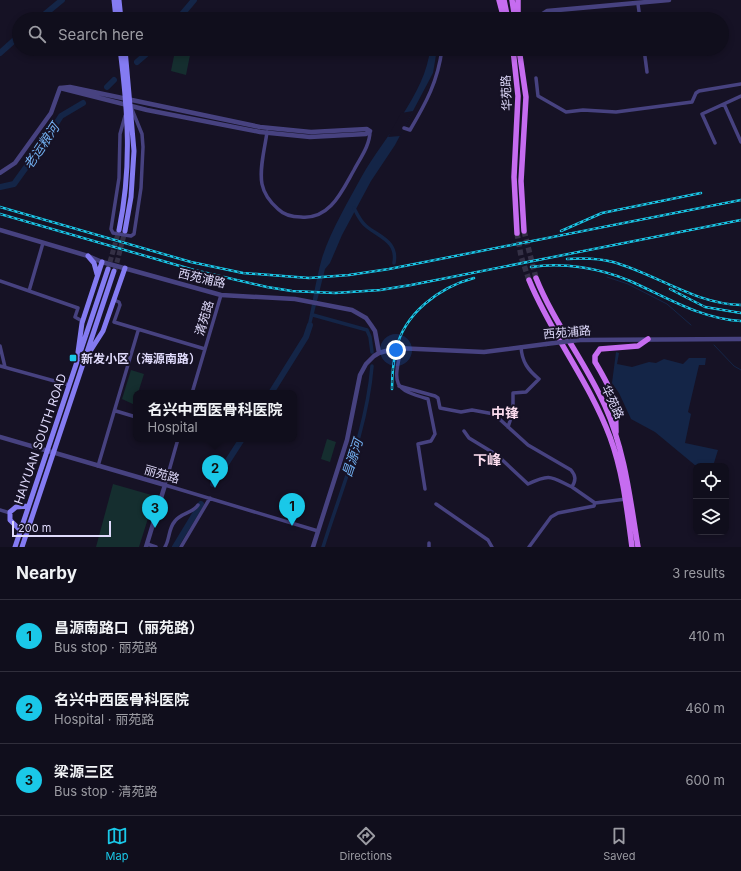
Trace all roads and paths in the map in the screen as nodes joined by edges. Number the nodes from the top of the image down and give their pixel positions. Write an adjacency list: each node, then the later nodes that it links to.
1 (114, 0): 9 (main road)
2 (119, 0): 10 (main road)
3 (499, 0): 11 (main road)
4 (504, 0): 12 (main road)
5 (512, 0): 13 (main road)
6 (518, 0): 14 (main road)
7 (669, 0): 8 (street)
8 (638, 4): 15 (street); 16 (street)
9 (115, 12)
10 (120, 12)
11 (502, 12)
12 (506, 12)
13 (514, 12)
14 (518, 12)
15 (546, 12)
16 (639, 12)
17 (121, 56): 27 (main road)
18 (125, 56): 27 (main road)
19 (441, 56): 30 (street)
20 (513, 56): 38 (main road, 华苑路)
21 (520, 56): 37 (main road, 华苑路)
22 (645, 56): 23 (street)
23 (647, 72)
24 (536, 78): 25 (street)
25 (741, 84)
26 (741, 96): 28 (street)
27 (128, 102): 29 (main road); 29 (main road); 29 (street); 31 (street); 35 (street)
28 (724, 104): 33 (street); 34 (street)
29 (127, 111)
30 (404, 128)
31 (267, 130): 32 (street); 32 (street)
32 (370, 131)
33 (741, 142)
34 (715, 143)
35 (0, 173)
36 (0, 230): 39 (street, 西苑浦路)
37 (524, 231)
38 (517, 233)
39 (42, 242): 40 (street, 西苑浦路); 49 (street)
40 (88, 256): 41 (street, 西苑浦路); 45 (main road)
41 (102, 262): 42 (street, 西苑浦路); 45 (main road)
42 (126, 268): 50 (street, 西苑浦路); 51 (main road)
43 (108, 269): 61 (main road, HAIYUAN SOUTH ROAD)
44 (114, 271): 61 (main road, HAIYUAN SOUTH ROAD)
45 (97, 274): 52 (main road)
46 (536, 278): 71 (main road, 华苑路)
47 (529, 280): 81 (main road, 华苑路)
48 (0, 281): 49 (street)
49 (29, 291): 52 (street)
50 (221, 295): 58 (street, 清苑路); 60 (street, 西苑浦路)
51 (114, 300): 53 (street); 61 (main road)
52 (82, 321): 61 (main road)
53 (138, 331): 58 (street); 67 (street)
54 (648, 339): 55 (street, 西苑浦路); 57 (street, 西苑浦路, bridge); 71 (main road)
55 (741, 339)
56 (0, 346): 63 (street)
57 (521, 348): 59 (street, 西苑浦路); 69 (street)
58 (205, 349): 66 (street, 清苑路)
59 (398, 349): 60 (street, 西苑浦路); 65 (street)
60 (379, 353): 89 (street)
61 (80, 362): 64 (main road, HAIYUAN SOUTH ROAD); 75 (main road, HAIYUAN SOUTH ROAD)
62 (0, 366): 63 (street)
63 (5, 367): 64 (street)
64 (69, 385): 74 (main road, HAIYUAN SOUTH ROAD)
65 (399, 386): 69 (street); 79 (street)
66 (193, 390)
67 (116, 411): 68 (street); 76 (street)
68 (133, 416)
69 (508, 427): 78 (street)
70 (464, 431): 78 (street)
71 (616, 436): 100 (main road, 华苑路)
72 (0, 437): 74 (street, 丽苑路)
73 (177, 442): 77 (street)
74 (46, 451): 75 (street, 丽苑路); 85 (main road, HAIYUAN SOUTH ROAD)
75 (53, 453): 76 (street, 丽苑路); 92 (main road, HAIYUAN SOUTH ROAD)
76 (98, 466): 77 (street, 丽苑路)
77 (165, 485): 80 (street, 丽苑路); 90 (street)
78 (572, 487): 82 (street)
79 (425, 489)
80 (210, 498): 89 (street, 丽苑路); 95 (street)
81 (626, 499): 82 (street); 99 (main road, 华苑路)
82 (595, 503): 98 (street)
83 (436, 504): 97 (street)
84 (198, 505): 94 (street)
85 (28, 506): 87 (main road); 88 (main road, HAIYUAN SOUTH ROAD)
86 (0, 510): 87 (street)
87 (10, 513): 88 (main road)
88 (20, 530): 91 (main road, HAIYUAN SOUTH ROAD)
89 (318, 531): 96 (street)
90 (146, 546): 93 (street)
91 (15, 547)
92 (22, 547)
93 (156, 547)
94 (165, 547)
95 (181, 547)
96 (313, 547)
97 (492, 547)
98 (529, 547)
99 (632, 547)
100 (638, 547)

